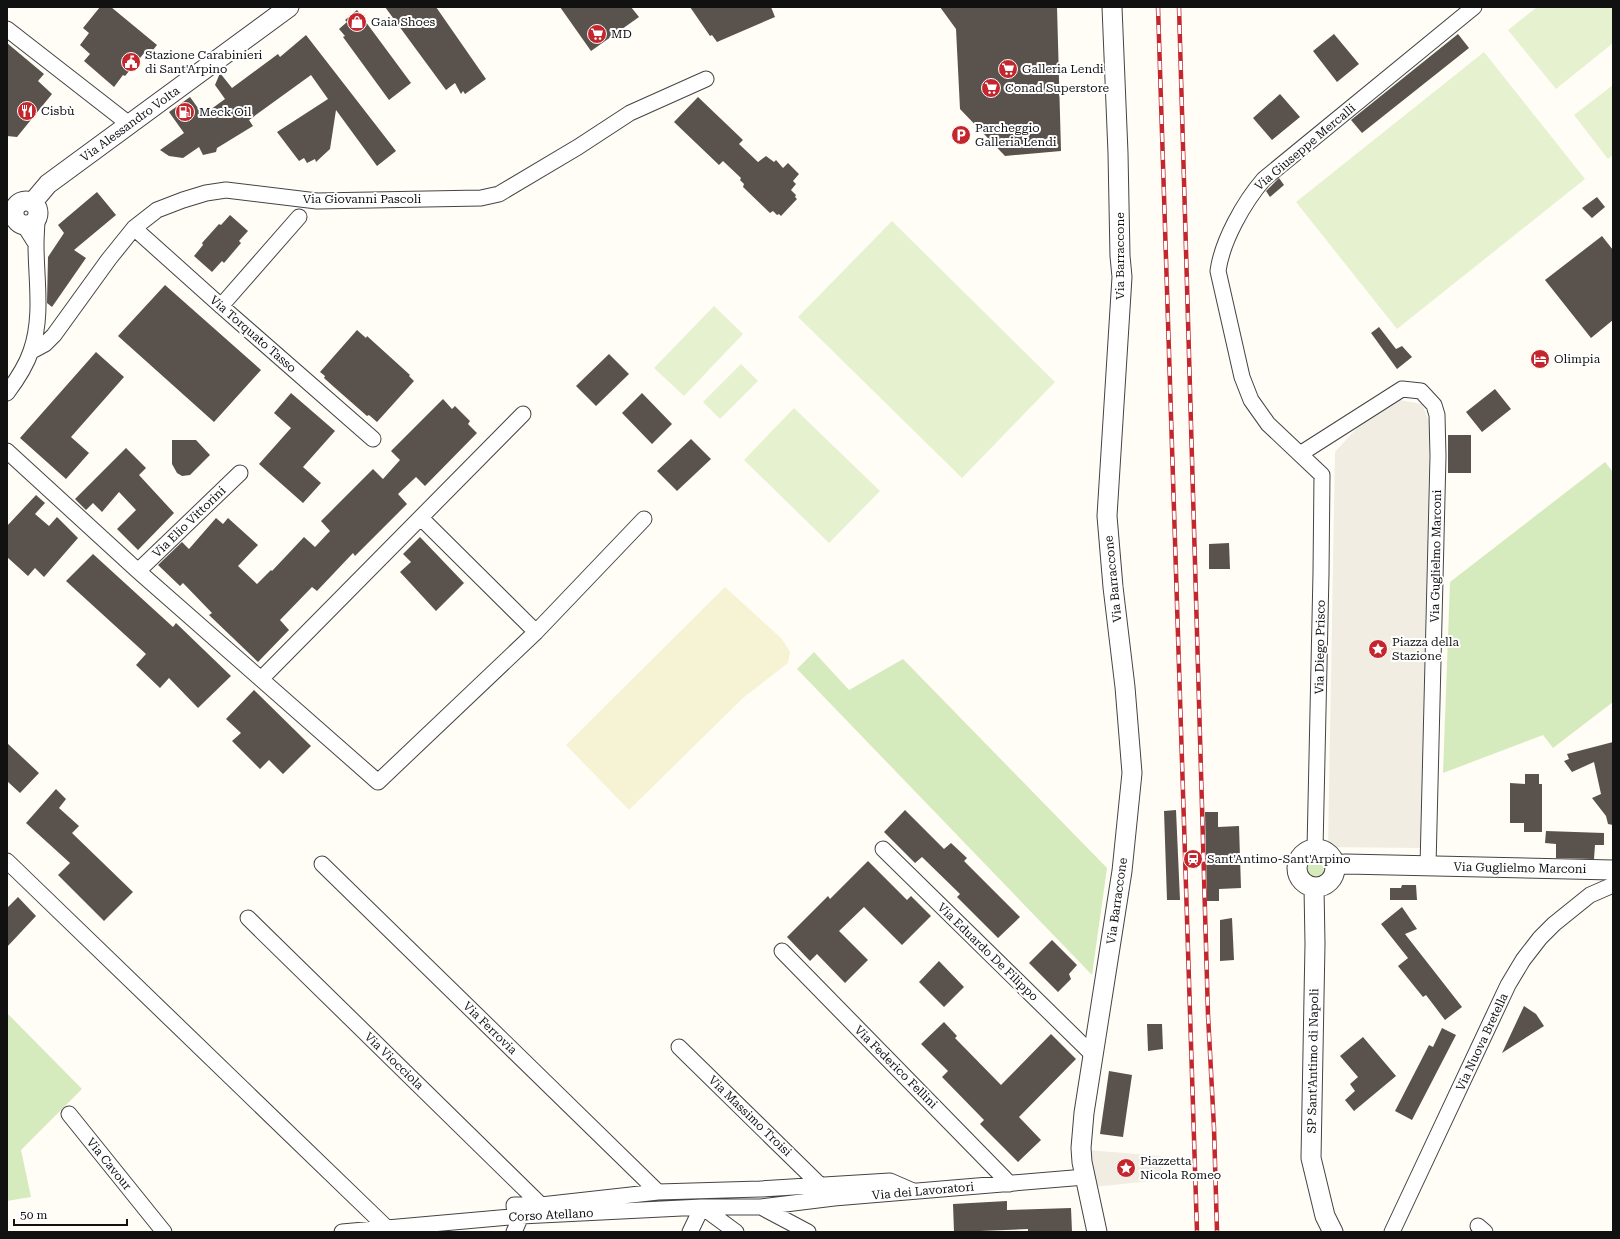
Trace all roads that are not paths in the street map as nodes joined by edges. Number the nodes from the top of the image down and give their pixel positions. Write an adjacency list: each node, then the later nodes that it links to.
1 (289, 7): 6 (street, Via Alessandro Volta)
2 (1112, 7): 35 (street, Via Barraccone)
3 (1474, 7): 16 (street, Via Giuseppe Mercalli)
4 (7, 29): 6 (street)
5 (706, 79): 9 (street, Via Giovanni Pascoli)
6 (129, 124): 7 (street, Via Alessandro Volta)
7 (23, 213): 11 (street)
8 (299, 217): 10 (street)
9 (134, 228): 10 (street, Via Torquato Tasso); 11 (street, Via Giovanni Pascoli)
10 (221, 306): 14 (street, Via Torquato Tasso)
11 (32, 351): 12 (street)
12 (7, 393)
13 (522, 414): 18 (street)
14 (373, 439)
15 (7, 451): 20 (street)
16 (1300, 454): 24 (street, Via Diego Prisco); 28 (street, Via Guglielmo Marconi)
17 (240, 473): 20 (street, Via Elio Vittorini)
18 (421, 518): 21 (street); 22 (street)
19 (644, 520): 21 (street)
20 (138, 571): 22 (street)
21 (536, 632): 22 (street)
22 (261, 679)
23 (882, 849): 35 (street, Via Eduardo De Filippo)
24 (1315, 849): 27 (street); 31 (street)
25 (7, 861): 46 (street)
26 (322, 864): 40 (street, Via Ferrovia)
27 (1334, 865): 28 (street, Via Guglielmo Marconi); 31 (street)
28 (1428, 866): 29 (street, Via Guglielmo Marconi)
29 (1613, 870)
30 (1613, 885): 56 (street, Via Nuova Bretella)
31 (1314, 886): 55 (street, SP Sant'Antimo di Napoli)
32 (248, 918): 42 (street, Via Viocciola)
33 (782, 951): 38 (street, Via Federico Fellini)
34 (679, 1047): 39 (street, Via Massimo Troisi)
35 (1094, 1056): 37 (street, Via Barraccone)
36 (69, 1114): 48 (street, Via Cavour)
37 (1085, 1178): 38 (street, Via dei Lavoratori); 54 (street, Via Barraccone)
38 (1010, 1184): 41 (street, Via dei Lavoratori)
39 (820, 1185): 40 (street); 41 (street)
40 (658, 1192): 42 (street)
41 (915, 1192): 44 (street, Via dei Lavoratori)
42 (541, 1205): 45 (street)
43 (702, 1207): 44 (street, Corso Atellano); 45 (street, Corso Atellano); 51 (street); 52 (street)
44 (761, 1207): 53 (street)
45 (521, 1216): 46 (street, Corso Atellano); 50 (street)
46 (388, 1229): 47 (street, Corso Atellano)
47 (365, 1231): 49 (street, Corso Atellano)
48 (164, 1232)
49 (342, 1232)
50 (514, 1232)
51 (690, 1232)
52 (736, 1232)
53 (808, 1232)
54 (1096, 1232)
55 (1333, 1232)
56 (1392, 1232)

